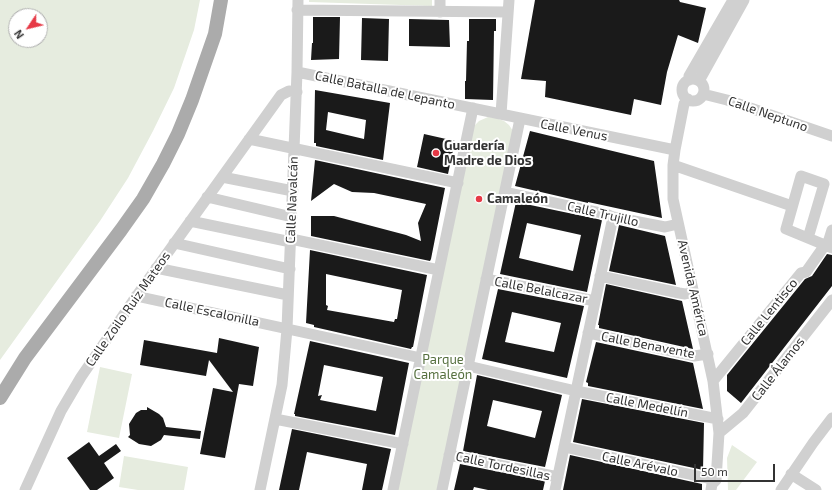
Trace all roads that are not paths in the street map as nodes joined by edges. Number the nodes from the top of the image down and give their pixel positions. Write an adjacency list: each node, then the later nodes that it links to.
1 (221, 0): 54 (main road)
2 (440, 0): 7 (street)
3 (509, 0): 8 (street)
4 (733, 0): 10 (street)
5 (744, 0): 10 (street)
6 (298, 5): 7 (street); 9 (street)
7 (440, 12): 8 (street)
8 (507, 12): 15 (street)
9 (297, 72): 11 (street, Calle Navalcán); 14 (street, Calle Batalla de Lepanto)
10 (694, 80): 12 (street); 13 (street)
11 (297, 92): 18 (street, Calle Zoilo Ruiz Mateos); 19 (street, Calle Navalcán)
12 (703, 94): 13 (street); 17 (street, Calle Neptuno)
13 (688, 99): 20 (street, Avenida América)
14 (473, 108): 15 (street, Calle Venus); 23 (street)
15 (501, 114): 16 (street, Calle Venus)
16 (520, 119): 20 (street, Calle Venus); 25 (street)
17 (832, 136)
18 (249, 139): 19 (street); 22 (street, Calle Zoilo Ruiz Mateos)
19 (294, 148): 23 (street); 24 (street, Calle Navalcán)
20 (675, 150): 21 (street, Avenida América)
21 (673, 165): 27 (street); 31 (street, Avenida América)
22 (222, 177): 24 (street); 26 (street, Calle Zoilo Ruiz Mateos)
23 (458, 183): 39 (street)
24 (293, 191): 28 (street, Calle Navalcán)
25 (505, 192): 29 (street, Calle Trujillo); 41 (street)
26 (207, 197): 28 (street); 30 (street, Calle Zoilo Ruiz Mateos)
27 (792, 206): 33 (street); 33 (street)
28 (292, 217): 34 (street, Calle Navalcán)
29 (613, 217): 31 (street, Calle Trujillo); 40 (street)
30 (190, 221): 34 (street); 35 (street, Calle Zoilo Ruiz Mateos)
31 (678, 224): 42 (street, Avenida América)
32 (832, 230): 36 (street, Calle Lentisco)
33 (808, 238): 36 (street)
34 (291, 241): 38 (street, Calle Navalcán); 39 (street)
35 (174, 243): 37 (street, Calle Zoilo Ruiz Mateos); 38 (street)
36 (828, 246): 52 (street, Calle Lentisco)
37 (156, 268): 43 (street); 44 (street, Calle Zoilo Ruiz Mateos)
38 (290, 269): 43 (street, Calle Navalcán)
39 (439, 270): 50 (street)
40 (600, 276): 42 (street); 46 (street)
41 (486, 279): 46 (street, Calle Belalcazar); 51 (street)
42 (694, 292): 49 (street, Avenida América)
43 (288, 295): 47 (street, Calle Navalcán)
44 (136, 296): 47 (street, Calle Escalonilla); 65 (street, Calle Zoilo Ruiz Mateos)
45 (832, 300): 58 (street, Calle Álamos)
46 (595, 301): 48 (street)
47 (287, 329): 50 (street, Calle Escalonilla); 56 (street, Calle Navalcán)
48 (588, 333): 49 (street, Calle Benavente); 53 (street)
49 (708, 354): 52 (street, Avenida América)
50 (421, 358): 59 (street)
51 (468, 366): 53 (street, Calle Medellín); 61 (street)
52 (713, 381): 57 (street, Avenida América)
53 (576, 391): 57 (street, Calle Medellín); 60 (street)
54 (0, 398)
55 (832, 418): 62 (street)
56 (275, 419): 59 (street); 66 (street, Calle Navalcán)
57 (718, 419): 58 (street, Avenida América)
58 (719, 432): 64 (street, Avenida América)
59 (403, 444): 67 (street)
60 (564, 447): 63 (street); 64 (street, Calle Arévalo)
61 (449, 455): 63 (street, Calle Tordesillas); 68 (street)
62 (791, 474): 71 (street); 72 (street)
63 (558, 477): 69 (street)
64 (718, 485): 70 (street, Avenida América)
65 (25, 490)
66 (260, 490)
67 (394, 490)
68 (442, 490)
69 (555, 490)
70 (711, 490)
71 (780, 490)
72 (816, 490)

